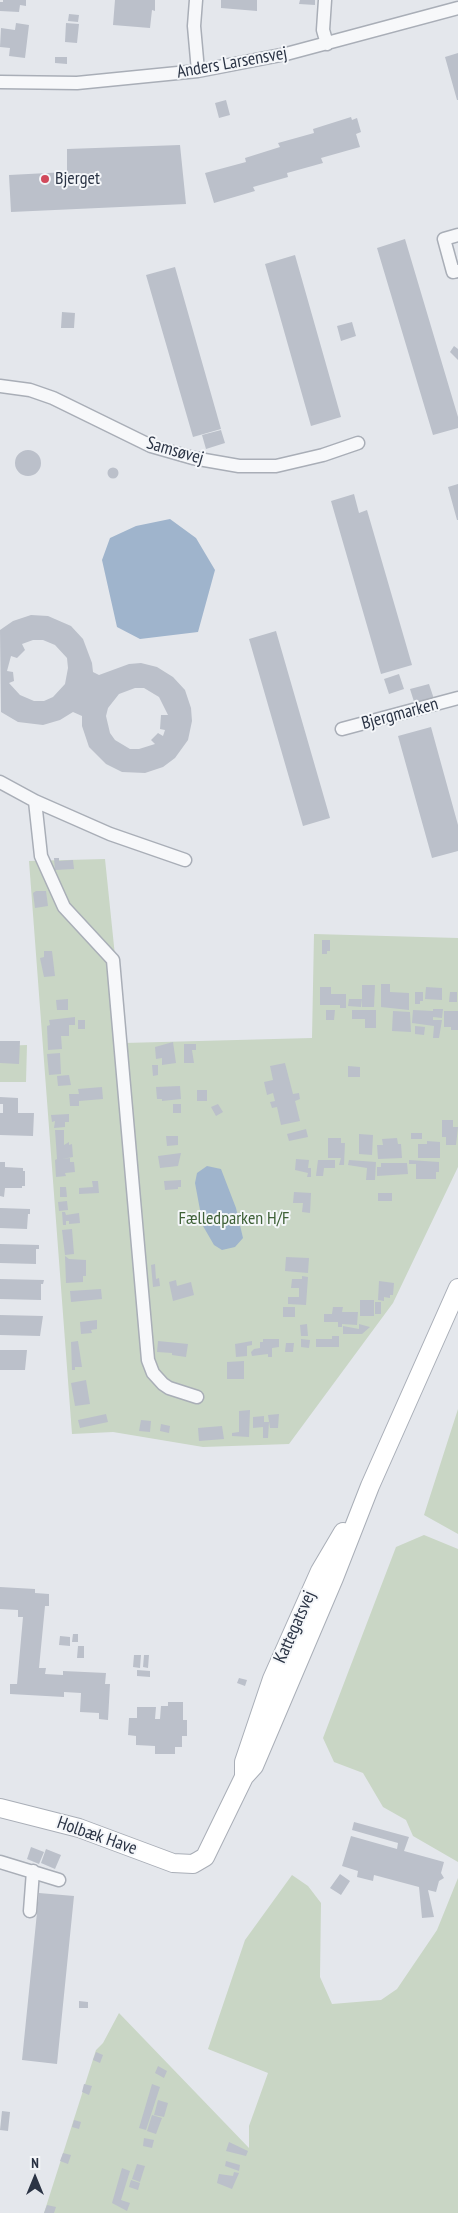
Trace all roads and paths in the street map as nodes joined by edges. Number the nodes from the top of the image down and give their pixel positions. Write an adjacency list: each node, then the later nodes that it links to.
1 (196, 0): 5 (street)
2 (325, 0): 4 (street)
3 (458, 8): 4 (street, Anders Larsensvej)
4 (327, 44): 5 (street, Anders Larsensvej)
5 (198, 70): 6 (street, Anders Larsensvej)
6 (0, 82)
7 (458, 235): 8 (street)
8 (458, 271)
9 (0, 386): 10 (street, Samsøvej)
10 (358, 443)
11 (458, 698): 12 (street, Bjergmarken)
12 (342, 729)
13 (0, 782): 14 (street)
14 (35, 801): 15 (street); 17 (street)
15 (185, 860)
16 (458, 1288): 18 (street, Kattegatsvej)
17 (197, 1397)
18 (370, 1486): 19 (street, Kattegatsvej); 19 (street, Kattegatsvej)
19 (244, 1777): 22 (street, Kattegatsvej)
20 (0, 1808): 22 (street, Holbæk Have)
21 (0, 1862): 23 (street)
22 (193, 1864)
23 (33, 1870): 24 (street); 25 (street)
24 (59, 1880)
25 (30, 1911)

